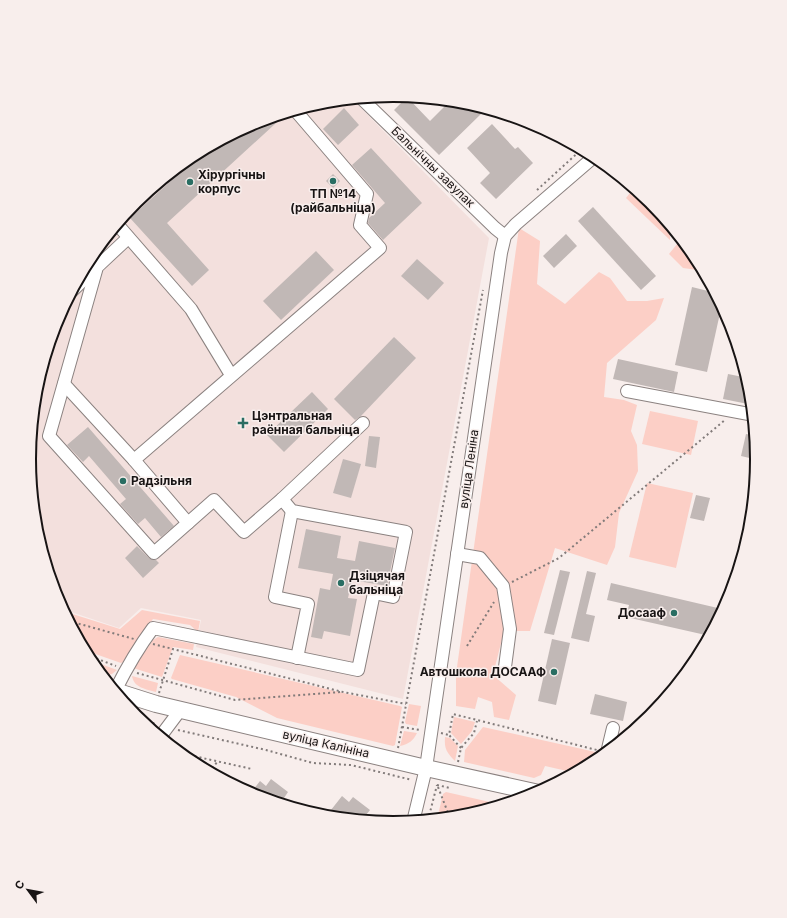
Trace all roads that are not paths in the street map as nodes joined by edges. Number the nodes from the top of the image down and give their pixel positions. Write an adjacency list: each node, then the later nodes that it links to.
1 (366, 103): 5 (street, Бальнічны завулак)
2 (299, 115): 9 (street)
3 (590, 161): 5 (street)
4 (120, 228): 6 (street)
5 (505, 236): 18 (street, вуліца Леніна)
6 (128, 238): 7 (street); 9 (street)
7 (97, 267): 8 (street); 10 (street)
8 (85, 279)
9 (231, 375): 14 (street)
10 (64, 384): 14 (street); 17 (street)
11 (627, 391): 12 (street)
12 (748, 414)
13 (363, 423): 15 (street)
14 (134, 460): 17 (street)
15 (282, 499): 16 (street); 17 (street)
16 (292, 511): 19 (street); 19 (street)
17 (188, 522)
18 (457, 554): 20 (street); 27 (street, вуліца Леніна)
19 (297, 658): 21 (street)
20 (505, 667)
21 (118, 686)
22 (124, 694): 23 (main road, вуліца Калініна)
23 (181, 709): 25 (street); 27 (main road, вуліца Калініна)
24 (613, 728): 26 (street)
25 (164, 733)
26 (609, 744)
27 (426, 768): 28 (main road, вуліца Калініна); 29 (street, вуліца Леніна)
28 (527, 790)
29 (414, 816)

